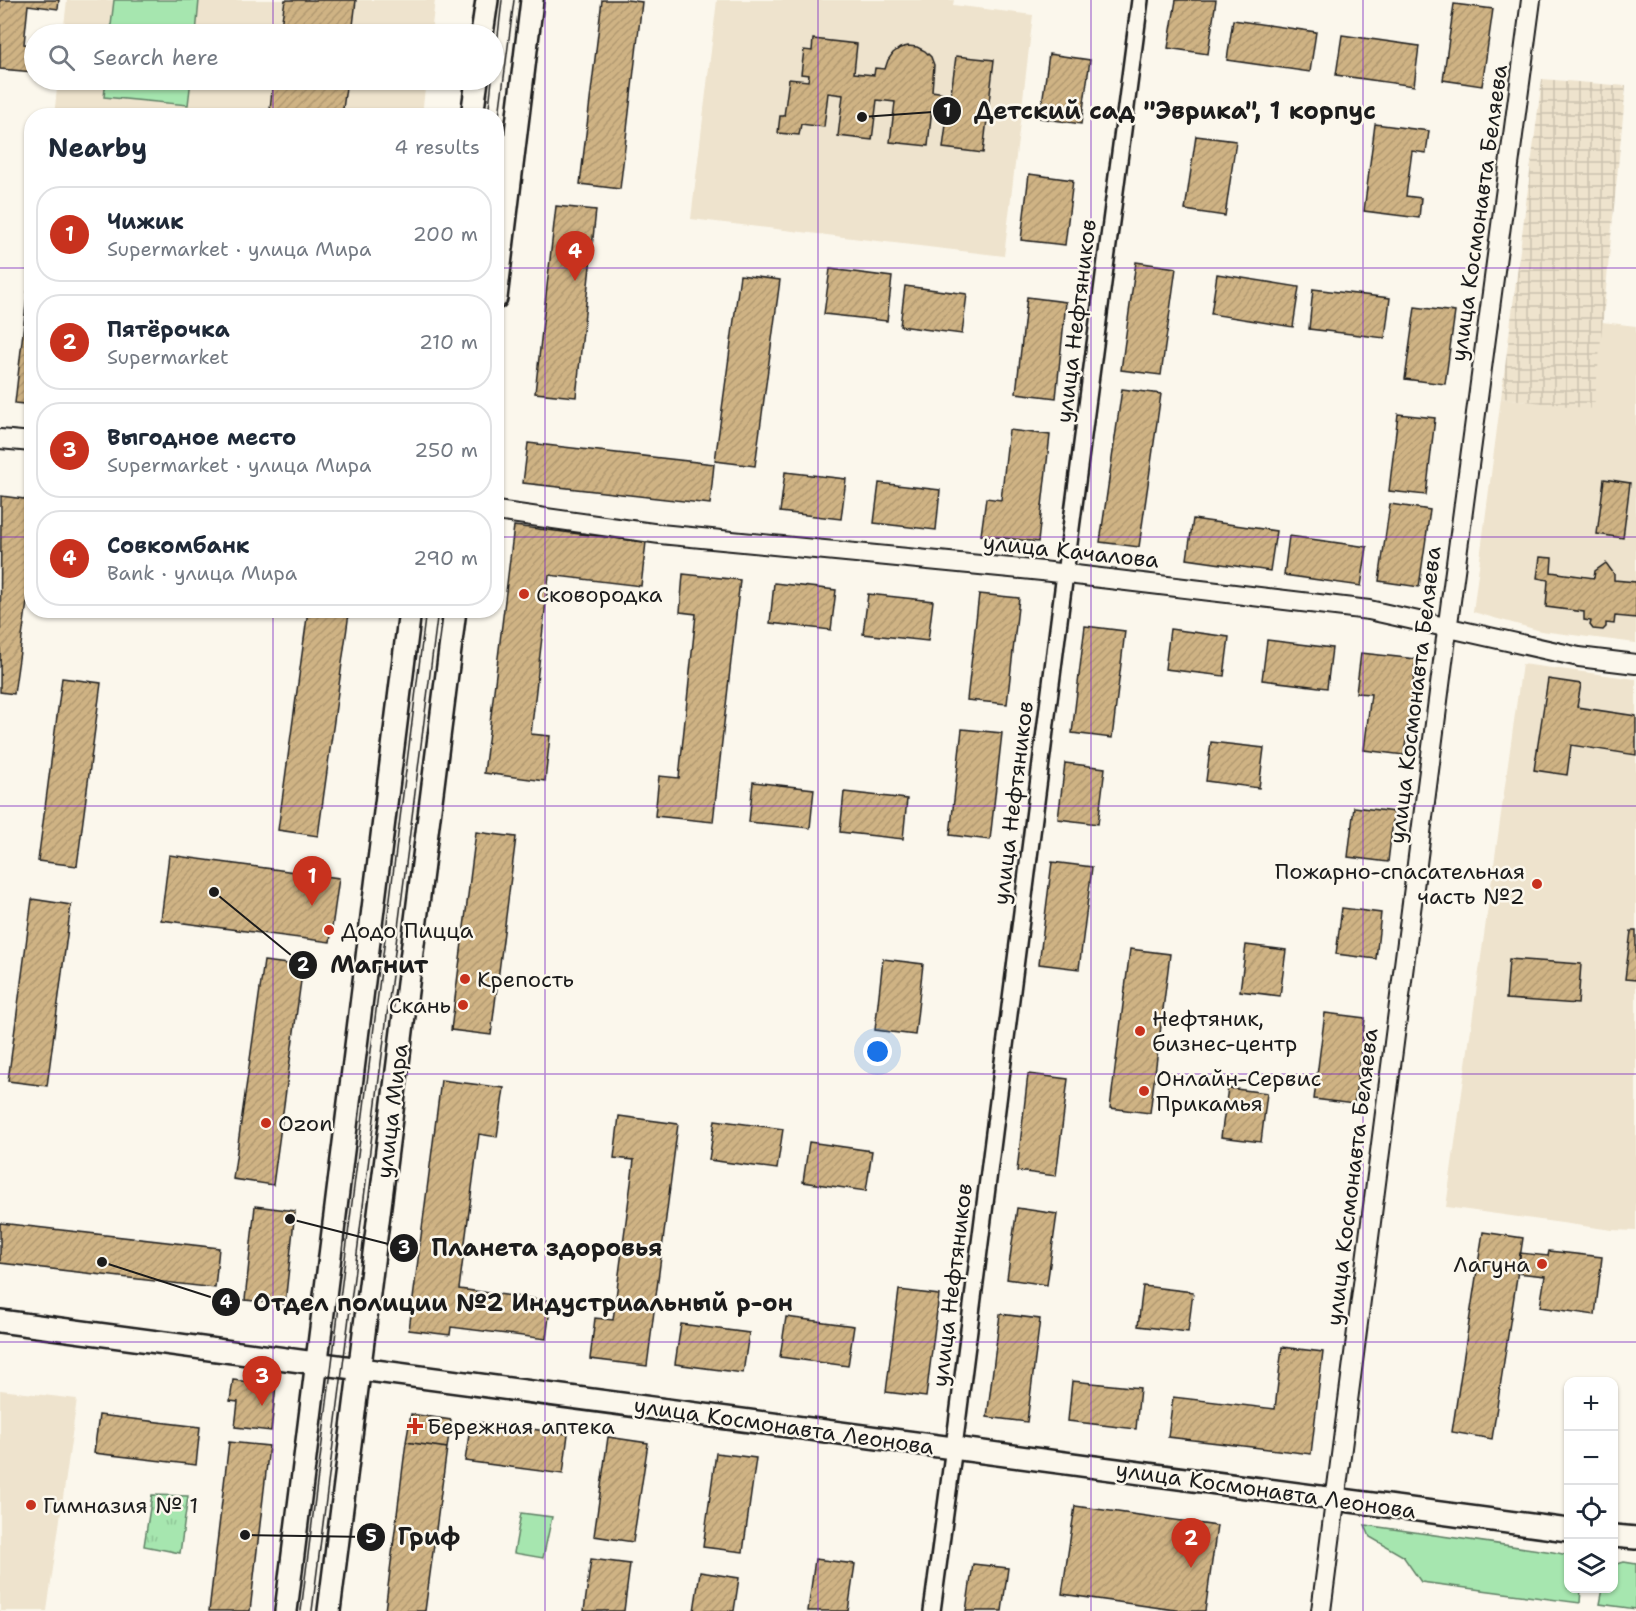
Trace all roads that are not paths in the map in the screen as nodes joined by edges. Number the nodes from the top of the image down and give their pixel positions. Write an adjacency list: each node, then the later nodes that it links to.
1 (487, 0): 5 (main road)
2 (532, 0): 8 (main road)
3 (1140, 0): 12 (street, улица Нефтяников)
4 (1531, 0): 15 (street, улица Космонавта Беляева)
5 (483, 24)
6 (476, 90): 7 (main road)
7 (473, 108)
8 (504, 232)
9 (0, 439): 10 (street)
10 (24, 441)
11 (504, 512): 12 (street, улица Качалова)
12 (1065, 574): 15 (street, улица Качалова); 20 (street, улица Нефтяников)
13 (409, 618): 18 (main road, улица Мира)
14 (453, 618): 19 (main road, улица Мира)
15 (1449, 627): 16 (street, улица Качалова); 21 (street, улица Космонавта Беляева)
16 (1636, 664)
17 (0, 1321): 18 (main road, улица Космонавта Леонова)
18 (316, 1364): 19 (main road, улица Космонавта Леонова); 25 (main road, улица Мира)
19 (359, 1370): 20 (main road, улица Космонавта Леонова); 26 (main road, улица Мира)
20 (954, 1449): 21 (main road, улица Космонавта Леонова); 27 (street, улица Нефтяников)
21 (1335, 1500): 22 (main road, улица Космонавта Леонова); 28 (street, улица Космонавта Беляева)
22 (1564, 1529)
23 (1618, 1536): 24 (main road)
24 (1636, 1538)
25 (286, 1611)
26 (329, 1611)
27 (932, 1611)
28 (1321, 1611)

